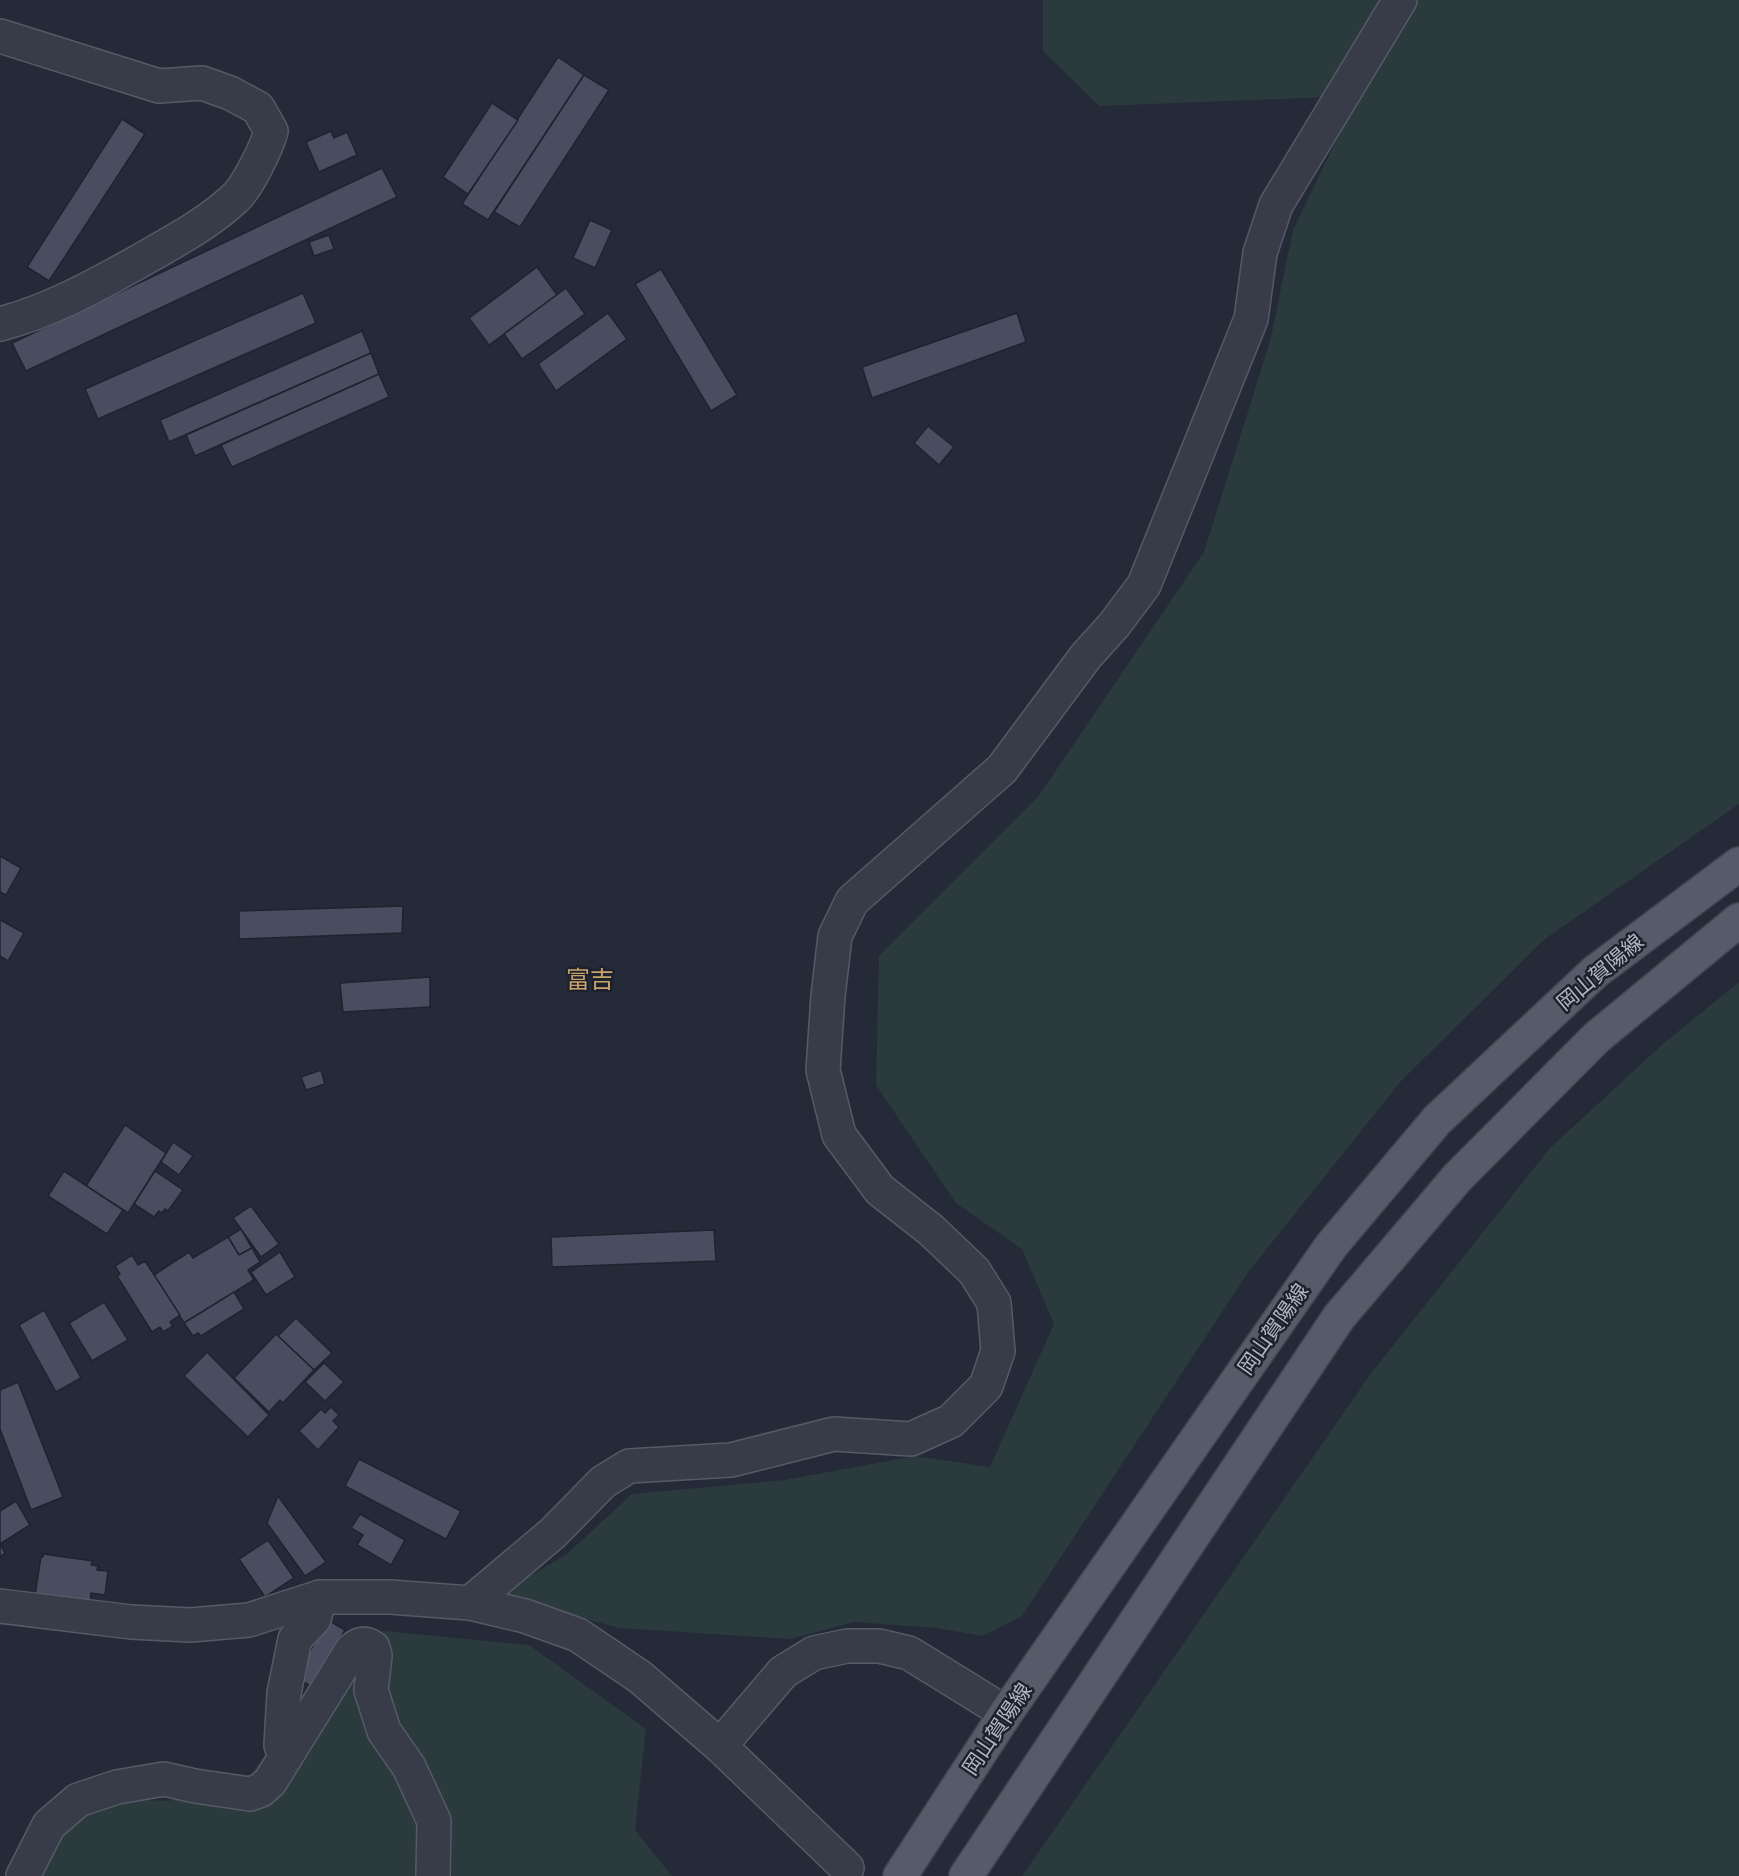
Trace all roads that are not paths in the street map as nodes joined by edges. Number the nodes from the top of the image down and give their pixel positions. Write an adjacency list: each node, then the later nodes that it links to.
1 (1400, 0): 7 (street)
2 (0, 36): 3 (street)
3 (0, 324)
4 (1739, 864): 9 (main road, 岡山賀陽線)
5 (1739, 920): 16 (main road)
6 (320, 1597): 7 (street); 8 (street); 11 (street)
7 (470, 1603): 10 (street)
8 (0, 1606)
9 (1006, 1713): 10 (street); 15 (main road, 岡山賀陽線)
10 (720, 1746): 12 (street)
11 (285, 1756): 13 (street); 14 (street)
12 (847, 1868)
13 (23, 1876)
14 (433, 1876)
15 (900, 1876)
16 (966, 1876)

